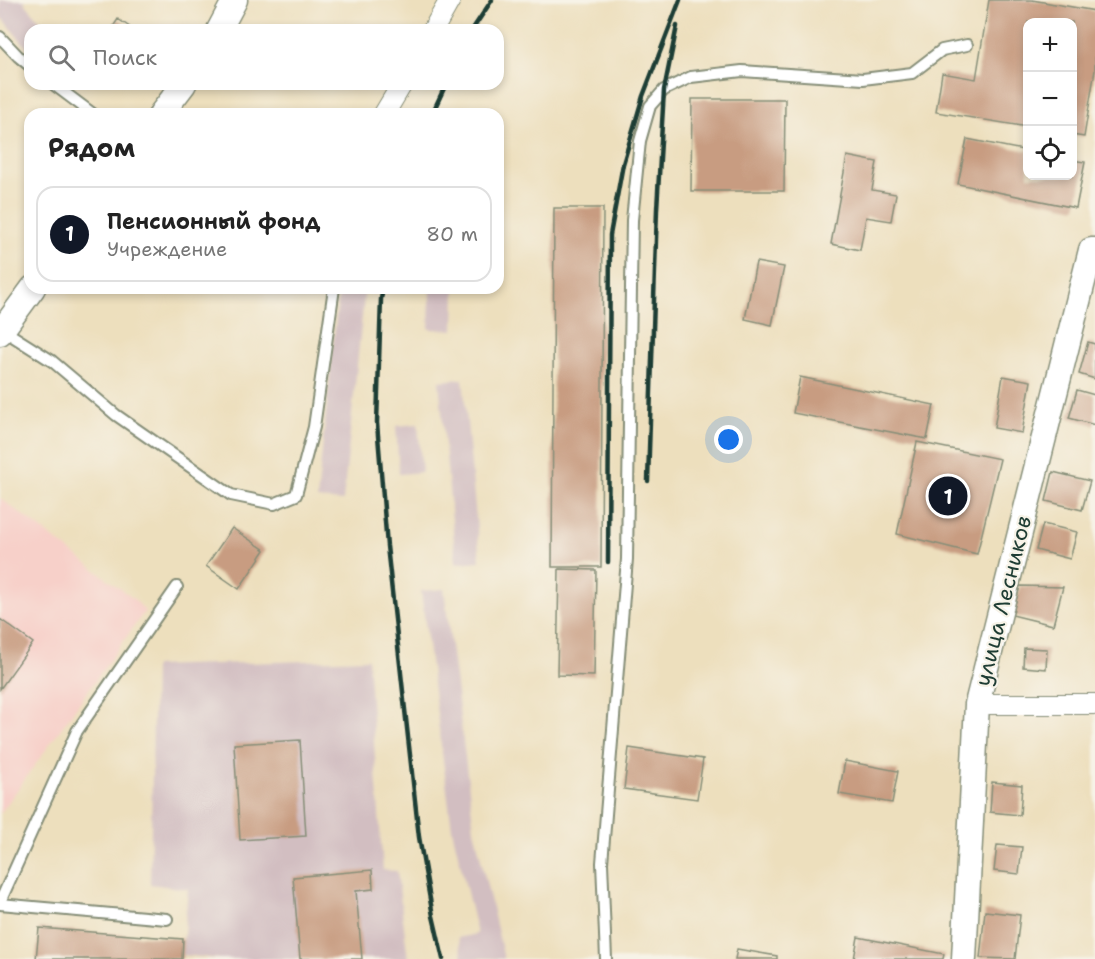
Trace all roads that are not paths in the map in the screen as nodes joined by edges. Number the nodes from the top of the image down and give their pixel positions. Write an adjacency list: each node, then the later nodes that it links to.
1 (234, 0): 3 (street)
2 (450, 0): 4 (street)
3 (222, 24)
4 (436, 24)
5 (0, 37): 7 (lane)
6 (967, 45): 23 (lane)
7 (24, 61)
8 (61, 90): 11 (lane)
9 (179, 90): 12 (street)
10 (398, 90): 13 (street)
11 (85, 108)
12 (166, 108)
13 (388, 108)
14 (1093, 250): 19 (street, улица Лесников)
15 (29, 294): 17 (street)
16 (333, 294): 17 (lane)
17 (1, 332)
18 (177, 587): 21 (lane)
19 (977, 704): 20 (street); 24 (street, улица Лесников)
20 (1095, 704)
21 (0, 903): 22 (lane)
22 (167, 919)
23 (606, 959)
24 (964, 959)

